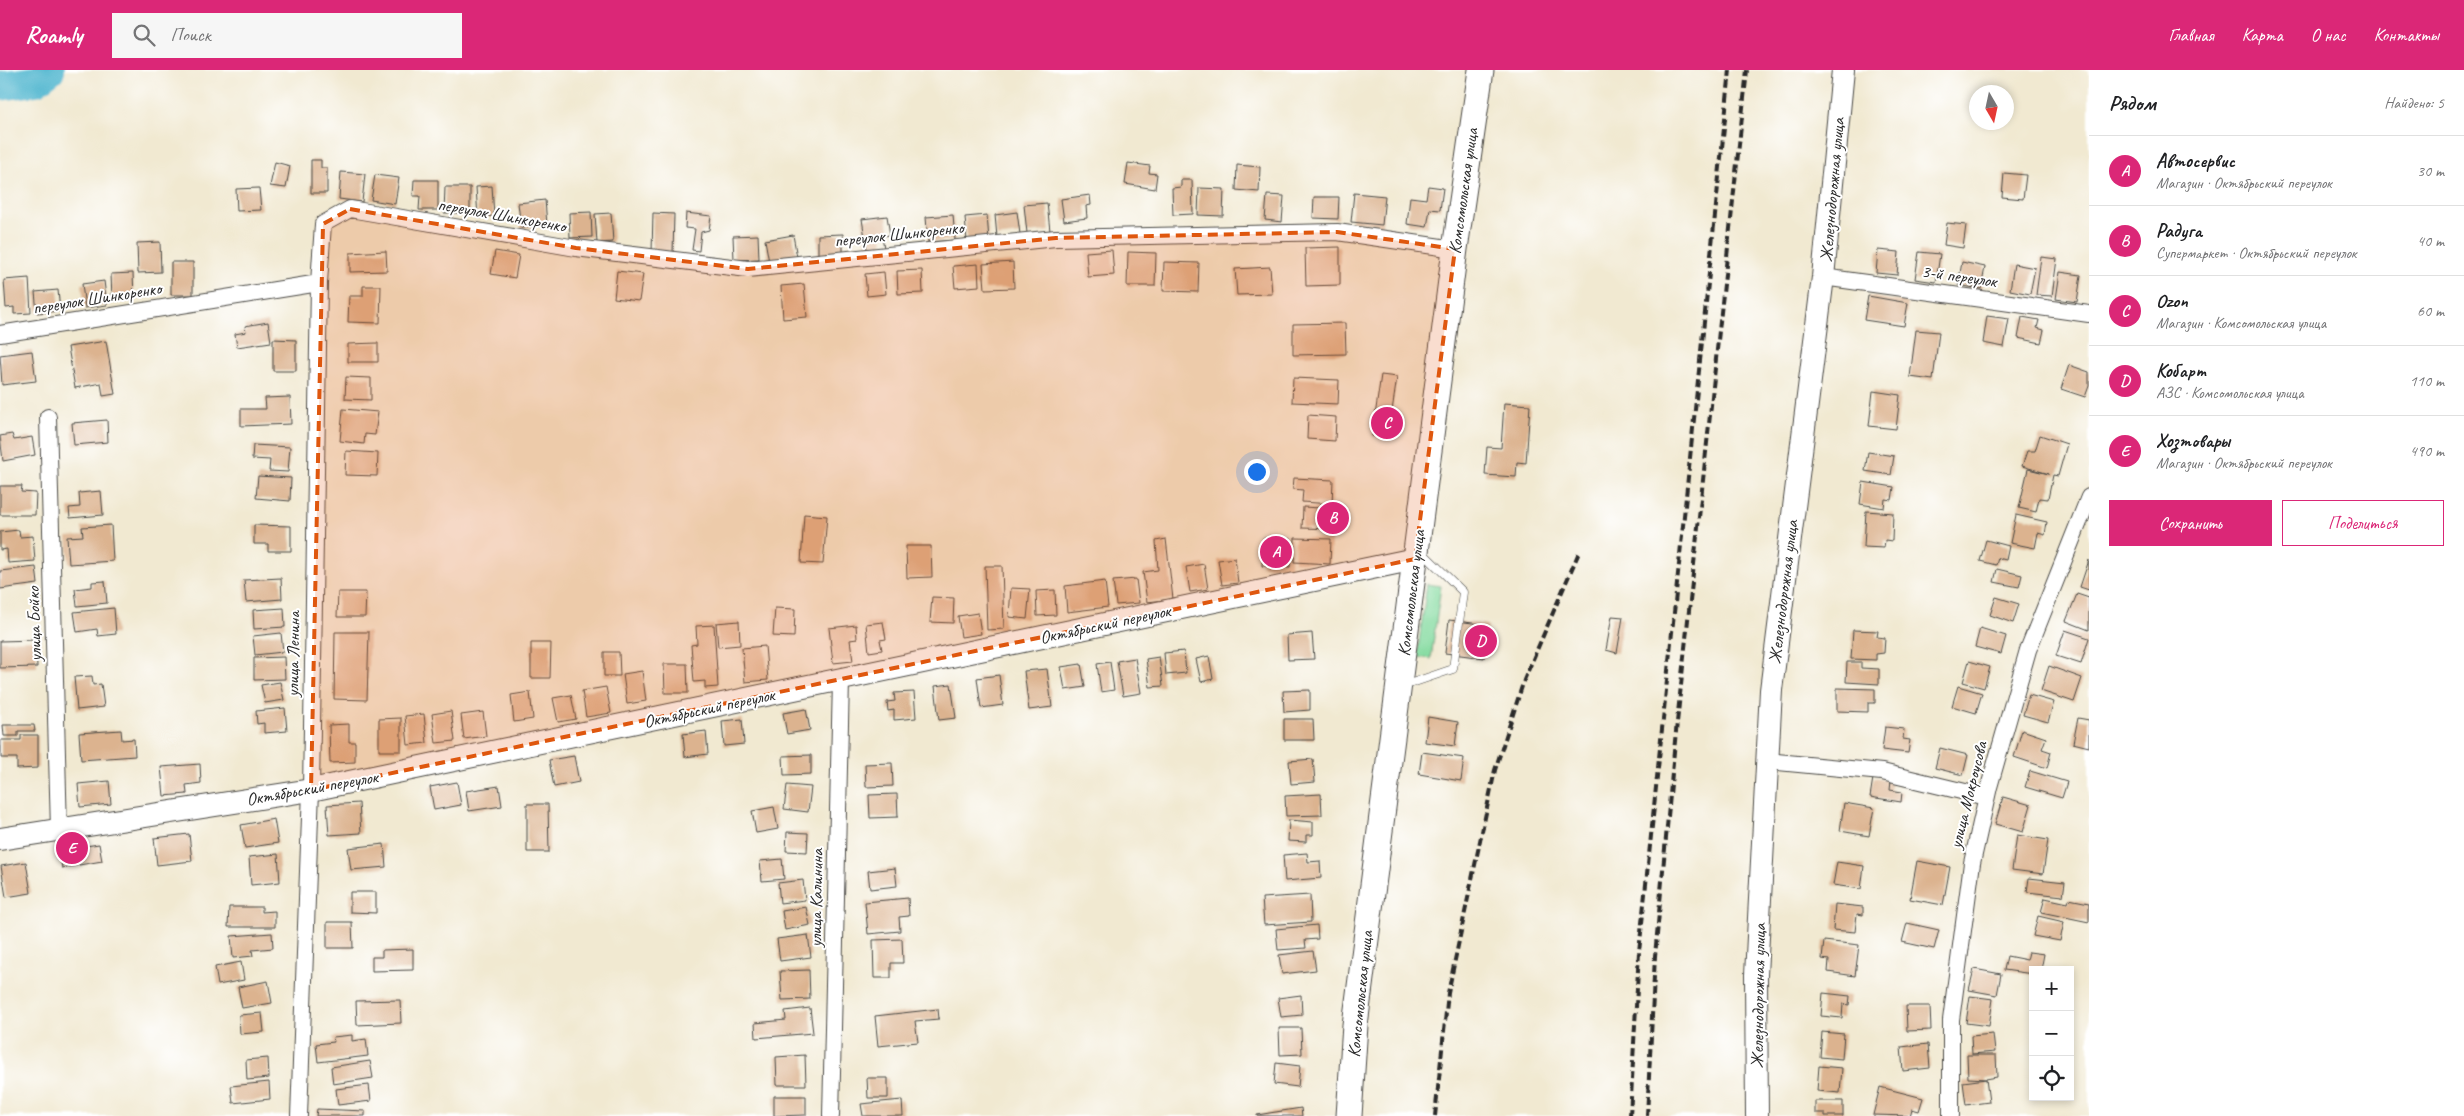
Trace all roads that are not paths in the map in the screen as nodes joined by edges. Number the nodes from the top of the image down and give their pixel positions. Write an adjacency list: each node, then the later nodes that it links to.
1 (1481, 70): 4 (main road, Комсомольская улица)
2 (1843, 70): 5 (street, Железнодорожная улица)
3 (350, 209): 4 (street, переулок Шинкоренко); 6 (street, улица Ленина)
4 (1455, 249): 11 (main road, Комсомольская улица)
5 (1823, 277): 7 (street, 3-й переулок); 14 (street, Железнодорожная улица)
6 (319, 283): 8 (street, переулок Шинкоренко); 15 (street, улица Ленина)
7 (2089, 314)
8 (0, 334)
9 (48, 417): 17 (street, улица Бойко)
10 (2089, 497): 16 (street, улица Мокроусова)
11 (1416, 553): 12 (street, Октябрьский переулок); 13 (main road, Комсомольская улица); 13 (lane)
12 (841, 680): 15 (street, Октябрьский переулок); 20 (street, улица Калинина)
13 (1398, 687): 21 (main road, Комсомольская улица)
14 (1767, 761): 16 (street); 22 (street, Железнодорожная улица)
15 (311, 790): 17 (street, Октябрьский переулок); 19 (street, улица Ленина)
16 (1986, 797): 23 (street, улица Мокроусова)
17 (59, 830): 18 (street, Октябрьский переулок)
18 (0, 839)
19 (299, 1116)
20 (831, 1116)
21 (1349, 1116)
22 (1757, 1116)
23 (1951, 1116)

